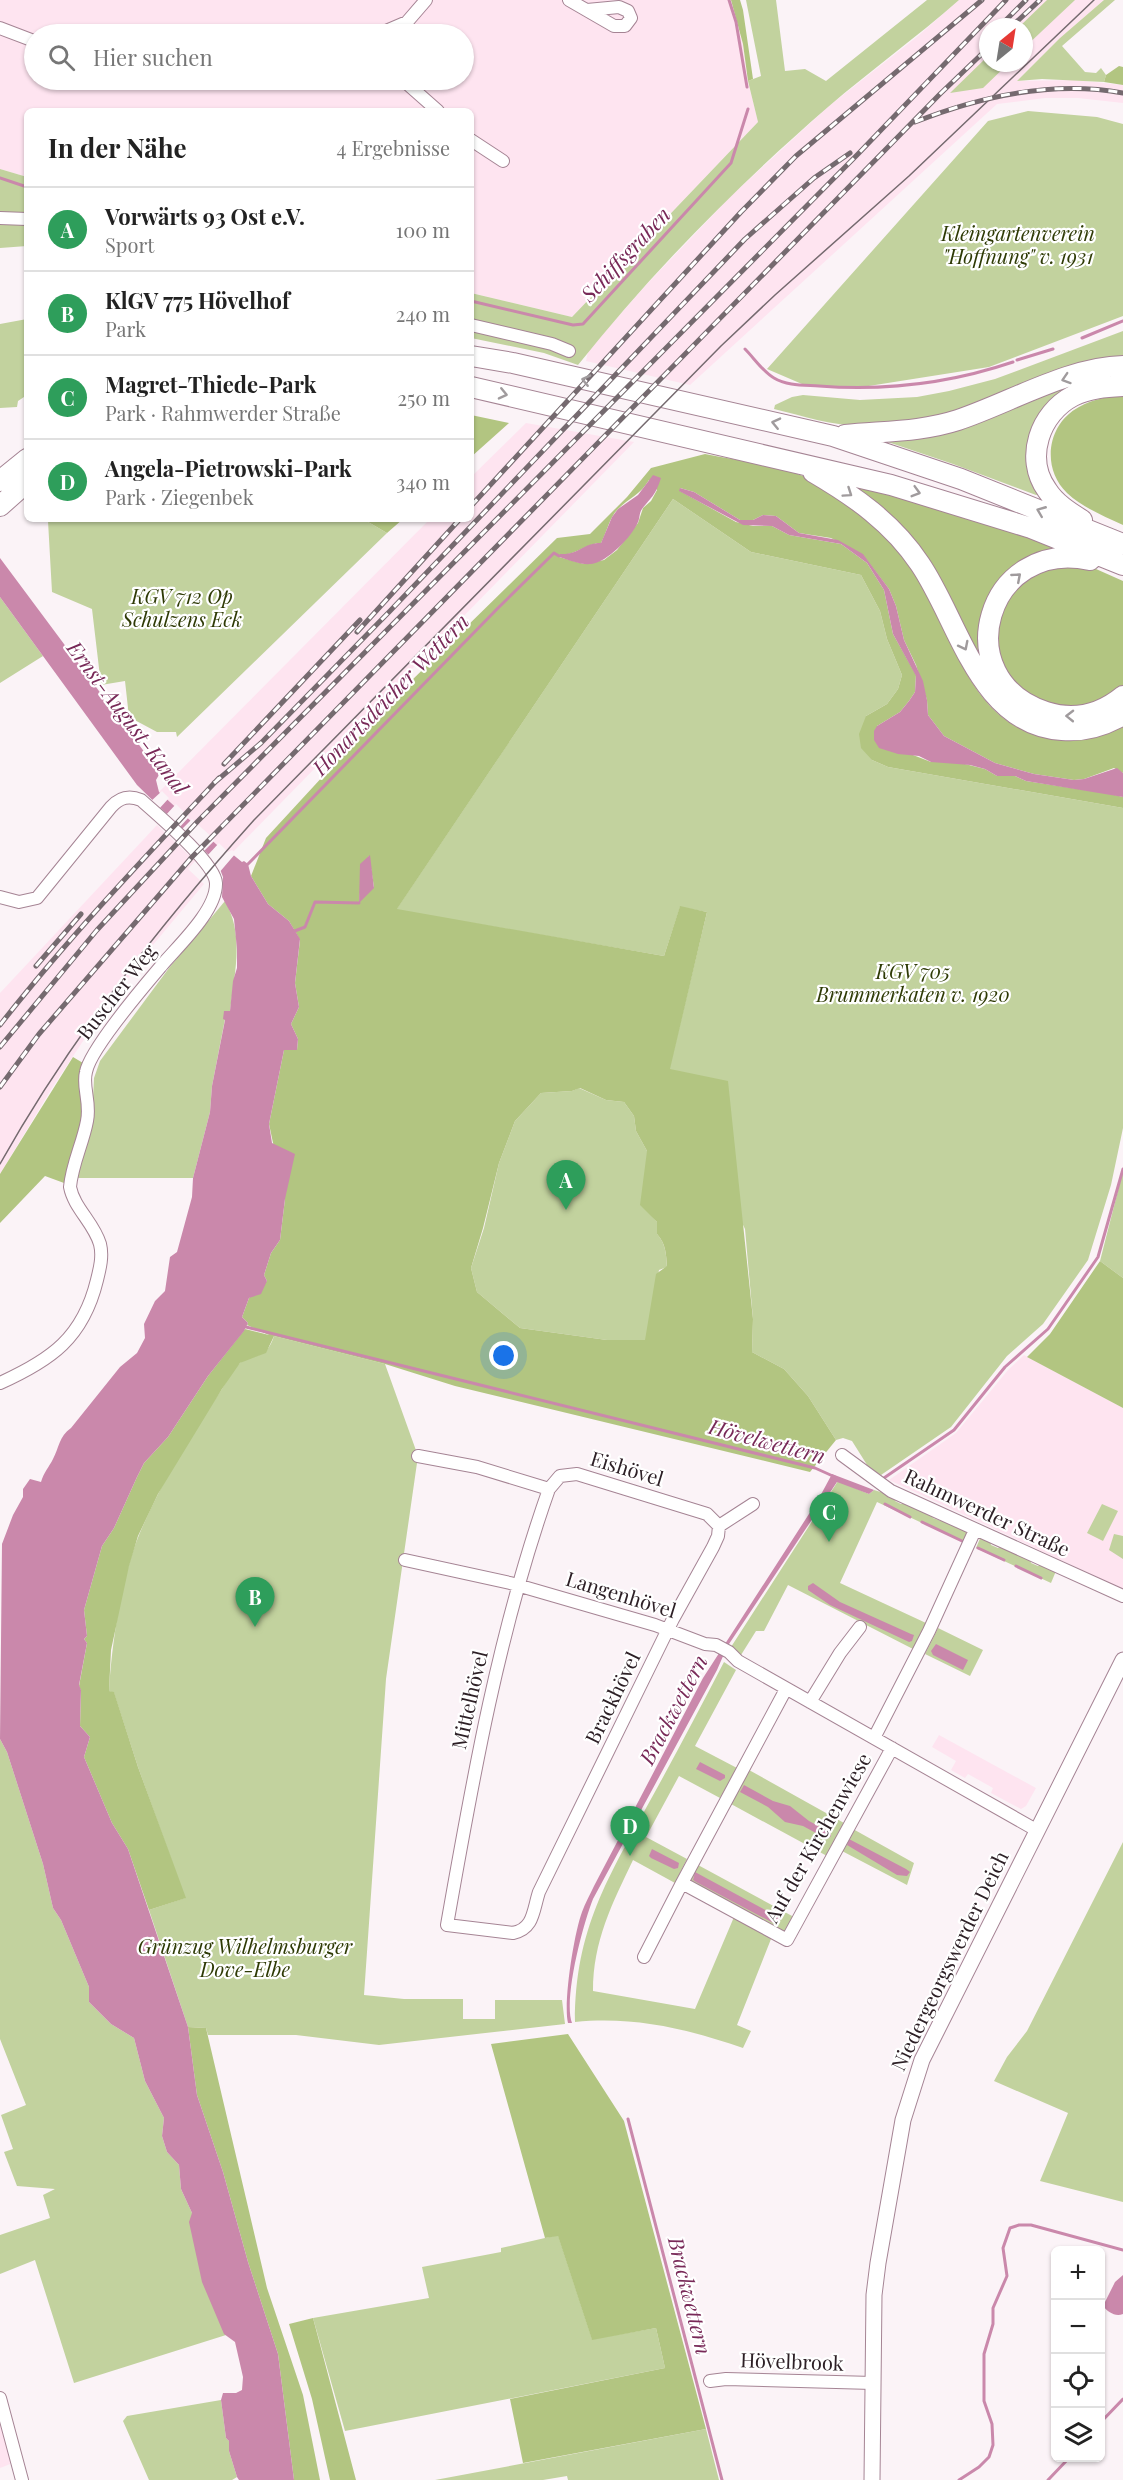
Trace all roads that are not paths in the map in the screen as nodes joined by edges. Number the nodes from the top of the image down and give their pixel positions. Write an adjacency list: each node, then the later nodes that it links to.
1 (426, 0): 4 (street)
2 (569, 0): 3 (street)
3 (587, 10)
4 (402, 24)
5 (0, 28): 6 (street)
6 (24, 37)
7 (414, 90): 8 (street)
8 (435, 108)
9 (474, 142): 10 (street)
10 (503, 161)
11 (0, 218): 12 (street)
12 (24, 219)
13 (474, 326): 14 (street)
14 (569, 351)
15 (474, 356): 19 (highway, one-way to 15)
16 (1123, 366): 19 (highway, one-way to 19)
17 (1123, 386): 25 (highway)
18 (474, 388): 21 (highway, one-way to 21)
19 (833, 436): 25 (highway, one-way to 19)
20 (24, 461): 22 (highway)
21 (798, 463): 26 (highway, one-way to 26); 28 (highway, one-way to 28)
22 (0, 481)
23 (24, 485): 24 (highway)
24 (0, 506)
25 (1119, 542)
26 (1123, 567): 27 (highway, one-way to 26)
27 (1123, 696)
28 (1123, 715)
29 (0, 897): 30 (street, Buscher Weg)
30 (0, 1383)
31 (842, 1455): 36 (street, Rahmwerder Straße)
32 (418, 1456): 33 (street)
33 (549, 1489): 35 (street, Eishövel); 38 (street, Mittelhövel)
34 (753, 1504): 35 (street)
35 (719, 1526): 41 (street, Brackhövel)
36 (975, 1530): 39 (street, Rahmwerder Straße); 45 (street)
37 (405, 1560): 38 (street, Langenhövel)
38 (519, 1585): 41 (street, Langenhövel); 49 (street, Mittelhövel)
39 (1123, 1596)
40 (860, 1627): 44 (street)
41 (668, 1629): 43 (street, Langenhövel); 49 (street, Brackhövel)
42 (1123, 1660): 47 (street, Niedergeorgswerder Deich)
43 (786, 1689): 44 (street, Langenhövel); 48 (street)
44 (810, 1702): 45 (street, Langenhövel)
45 (874, 1738): 46 (street, Langenhövel)
46 (891, 1748): 47 (street, Langenhövel); 48 (street, Auf der Kirchenwiese)
47 (1038, 1831): 52 (street, Niedergeorgswerder Deich)
48 (682, 1883): 50 (street)
49 (528, 1927)
50 (644, 1957)
51 (710, 2381): 52 (street, Hövelbrook)
52 (873, 2384): 55 (street, Niedergeorgswerder Deich)
53 (0, 2398): 54 (street)
54 (22, 2480)
55 (872, 2480)

